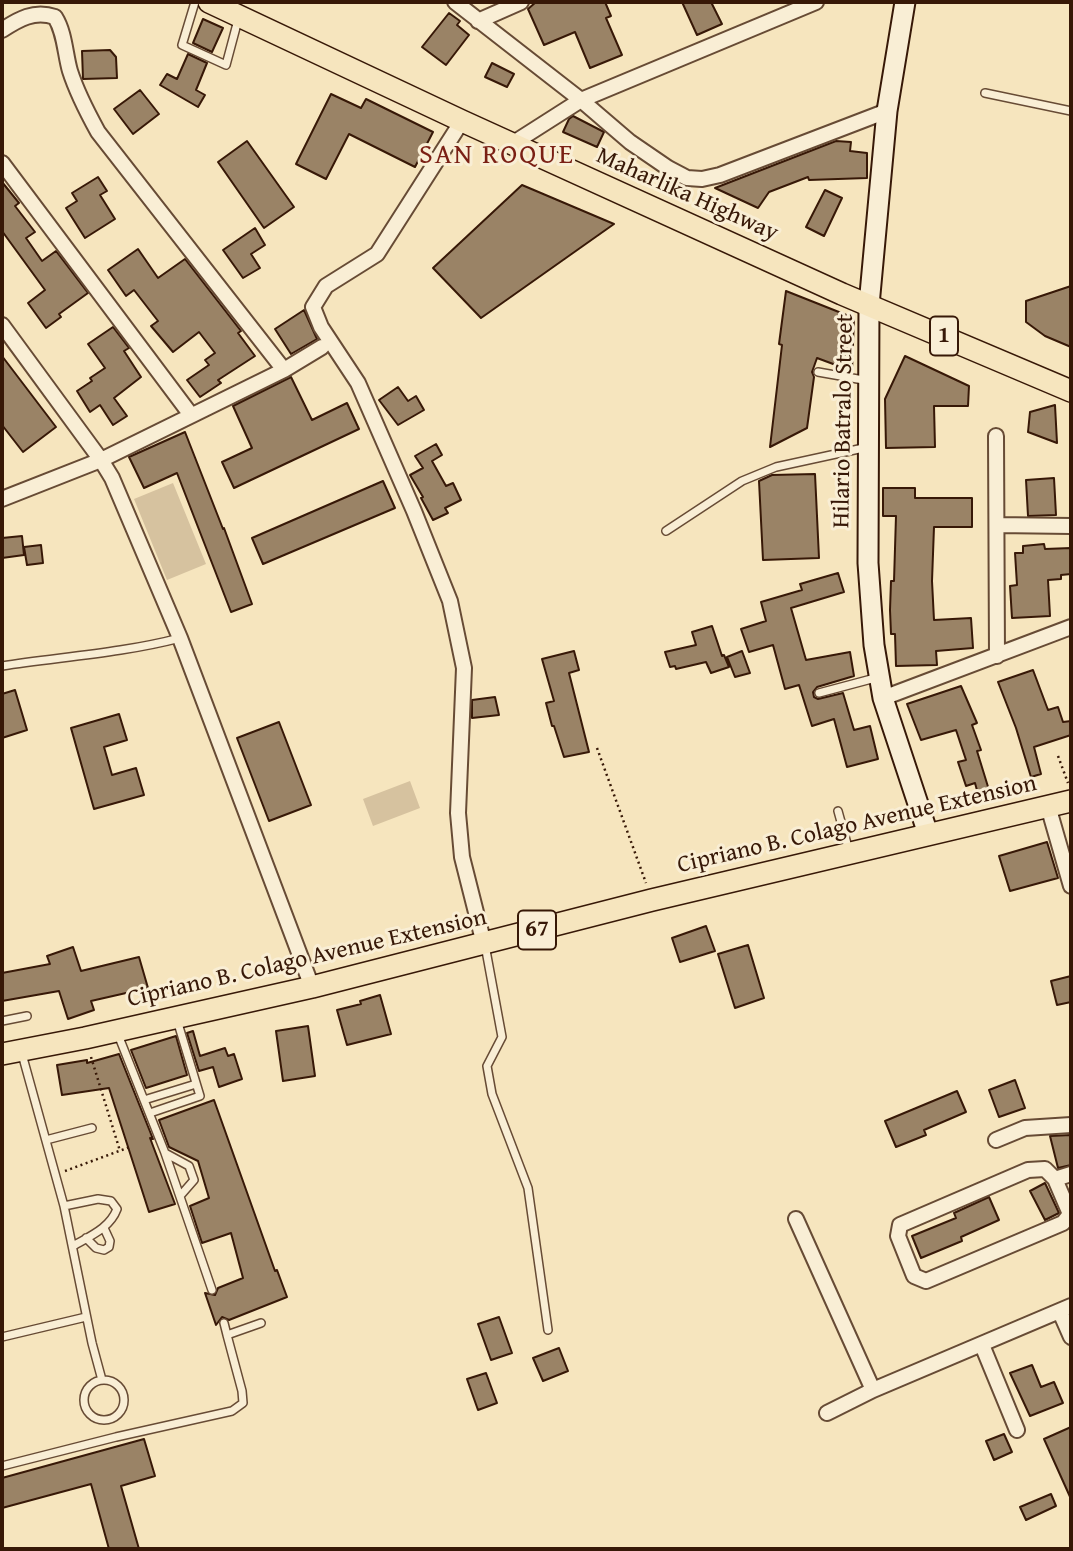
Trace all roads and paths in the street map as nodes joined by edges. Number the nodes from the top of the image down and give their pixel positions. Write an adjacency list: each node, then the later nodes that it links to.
1 (195, 2): 7 (lane)
2 (209, 2): 7 (main road, Maharlika Highway / 1)
3 (455, 2): 8 (street)
4 (521, 2): 8 (street)
5 (816, 2): 11 (street)
6 (901, 2): 12 (street, Hilario Batralo Street)
7 (239, 18): 14 (main road, Maharlika Highway / 1)
8 (478, 21): 11 (street)
9 (2, 30): 20 (street)
10 (985, 93): 13 (lane)
11 (581, 100): 12 (street); 15 (street)
12 (887, 111): 17 (street, Hilario Batralo Street)
13 (1071, 111)
14 (462, 121): 15 (main road, Maharlika Highway / 1); 50 (street)
15 (512, 144): 17 (main road, Maharlika Highway / 1)
16 (2, 163): 24 (street)
17 (870, 305): 22 (street, Hilario Batralo Street); 23 (main road, Maharlika Highway / 1)
18 (2, 325): 27 (street)
19 (322, 347): 20 (street)
20 (284, 370): 24 (street)
21 (818, 372): 22 (lane)
22 (870, 381): 26 (street, Hilario Batralo Street)
23 (1071, 391)
24 (191, 415): 27 (street)
25 (996, 436): 30 (street)
26 (869, 447): 32 (lane); 37 (street, Hilario Batralo Street)
27 (101, 460): 29 (street); 34 (street)
28 (2, 482): 29 (street)
29 (7, 497)
30 (997, 525): 31 (street); 35 (street)
31 (1071, 526)
32 (666, 531)
33 (1071, 627): 35 (street)
34 (180, 638): 36 (lane); 51 (street)
35 (998, 656): 39 (street)
36 (2, 666)
37 (879, 677): 38 (lane); 39 (street, Hilario Batralo Street)
38 (819, 693)
39 (883, 698): 46 (street, Hilario Batralo Street)
40 (597, 748): 49 (path)
41 (1058, 756): 42 (path)
42 (1071, 793)
43 (1071, 801): 44 (main road, Cipriano B. Colago Avenue Extension / 67)
44 (1048, 806): 46 (main road, Cipriano B. Colago Avenue Extension / 67); 48 (street)
45 (838, 811): 47 (lane)
46 (928, 834): 47 (main road, Cipriano B. Colago Avenue Extension / 67)
47 (849, 854): 49 (main road, Cipriano B. Colago Avenue Extension / 67)
48 (1071, 887)
49 (652, 900): 50 (main road, Cipriano B. Colago Avenue Extension / 67)
50 (485, 944): 51 (main road, Cipriano B. Colago Avenue Extension / 67); 82 (lane)
51 (312, 987): 53 (main road, Cipriano B. Colago Avenue Extension / 67)
52 (27, 1016): 54 (lane)
53 (177, 1018): 55 (main road, Cipriano B. Colago Avenue Extension / 67); 58 (lane)
54 (2, 1021)
55 (117, 1031): 56 (main road, Cipriano B. Colago Avenue Extension / 67); 59 (lane)
56 (85, 1038): 57 (main road, Cipriano B. Colago Avenue Extension / 67); 66 (path)
57 (12, 1052): 63 (lane)
58 (196, 1084): 59 (lane); 60 (lane)
59 (144, 1101): 60 (lane)
60 (150, 1113): 67 (lane)
61 (1071, 1125): 64 (street)
62 (92, 1128): 63 (lane)
63 (46, 1140): 69 (lane)
64 (996, 1140)
65 (130, 1147): 66 (path)
66 (120, 1151): 69 (path)
67 (165, 1153): 71 (lane); 71 (lane)
68 (1071, 1174): 70 (street)
69 (55, 1175): 72 (lane)
70 (1055, 1179): 70 (street)
71 (180, 1196): 77 (lane)
72 (64, 1206): 74 (lane); 76 (lane)
73 (796, 1219): 88 (street)
74 (104, 1228): 75 (lane); 75 (lane)
75 (86, 1238): 76 (lane)
76 (73, 1246): 79 (lane)
77 (212, 1290)
78 (1065, 1309): 85 (street); 86 (street)
79 (86, 1317): 84 (lane); 87 (lane)
80 (224, 1322): 83 (lane)
81 (261, 1323): 83 (lane)
82 (548, 1330)
83 (228, 1335): 92 (lane)
84 (2, 1337)
85 (1071, 1337)
86 (982, 1345): 88 (street); 91 (street)
87 (102, 1380): 90 (lane); 90 (lane)
88 (873, 1390): 89 (street)
89 (827, 1413)
90 (110, 1419): 92 (lane)
91 (1017, 1430)
92 (116, 1437): 93 (lane)
93 (2, 1466)

